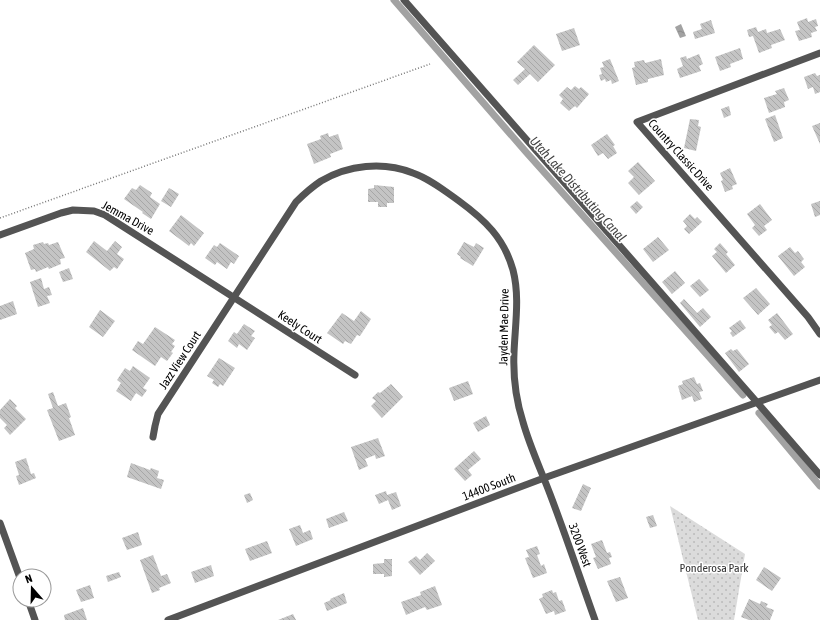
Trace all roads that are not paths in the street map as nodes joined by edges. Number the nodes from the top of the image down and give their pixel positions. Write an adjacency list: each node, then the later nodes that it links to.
1 (404, 0): 8 (street)
2 (820, 53): 5 (street, Country Classic Drive)
3 (0, 235): 4 (street, Jemma Drive)
4 (233, 297): 6 (street, Keely Court); 9 (street, Jazz View Court); 11 (street, Jayden Mae Drive)
5 (820, 334)
6 (354, 375)
7 (820, 380): 8 (street, 14400 South)
8 (757, 402): 10 (street); 11 (street, 14400 South)
9 (153, 437)
10 (820, 475)
11 (544, 478): 16 (street, 14400 South); 17 (street, 3200 West)
12 (0, 523): 13 (street)
13 (16, 568)
14 (31, 608): 15 (street)
15 (35, 620)
16 (168, 620)
17 (595, 620)

